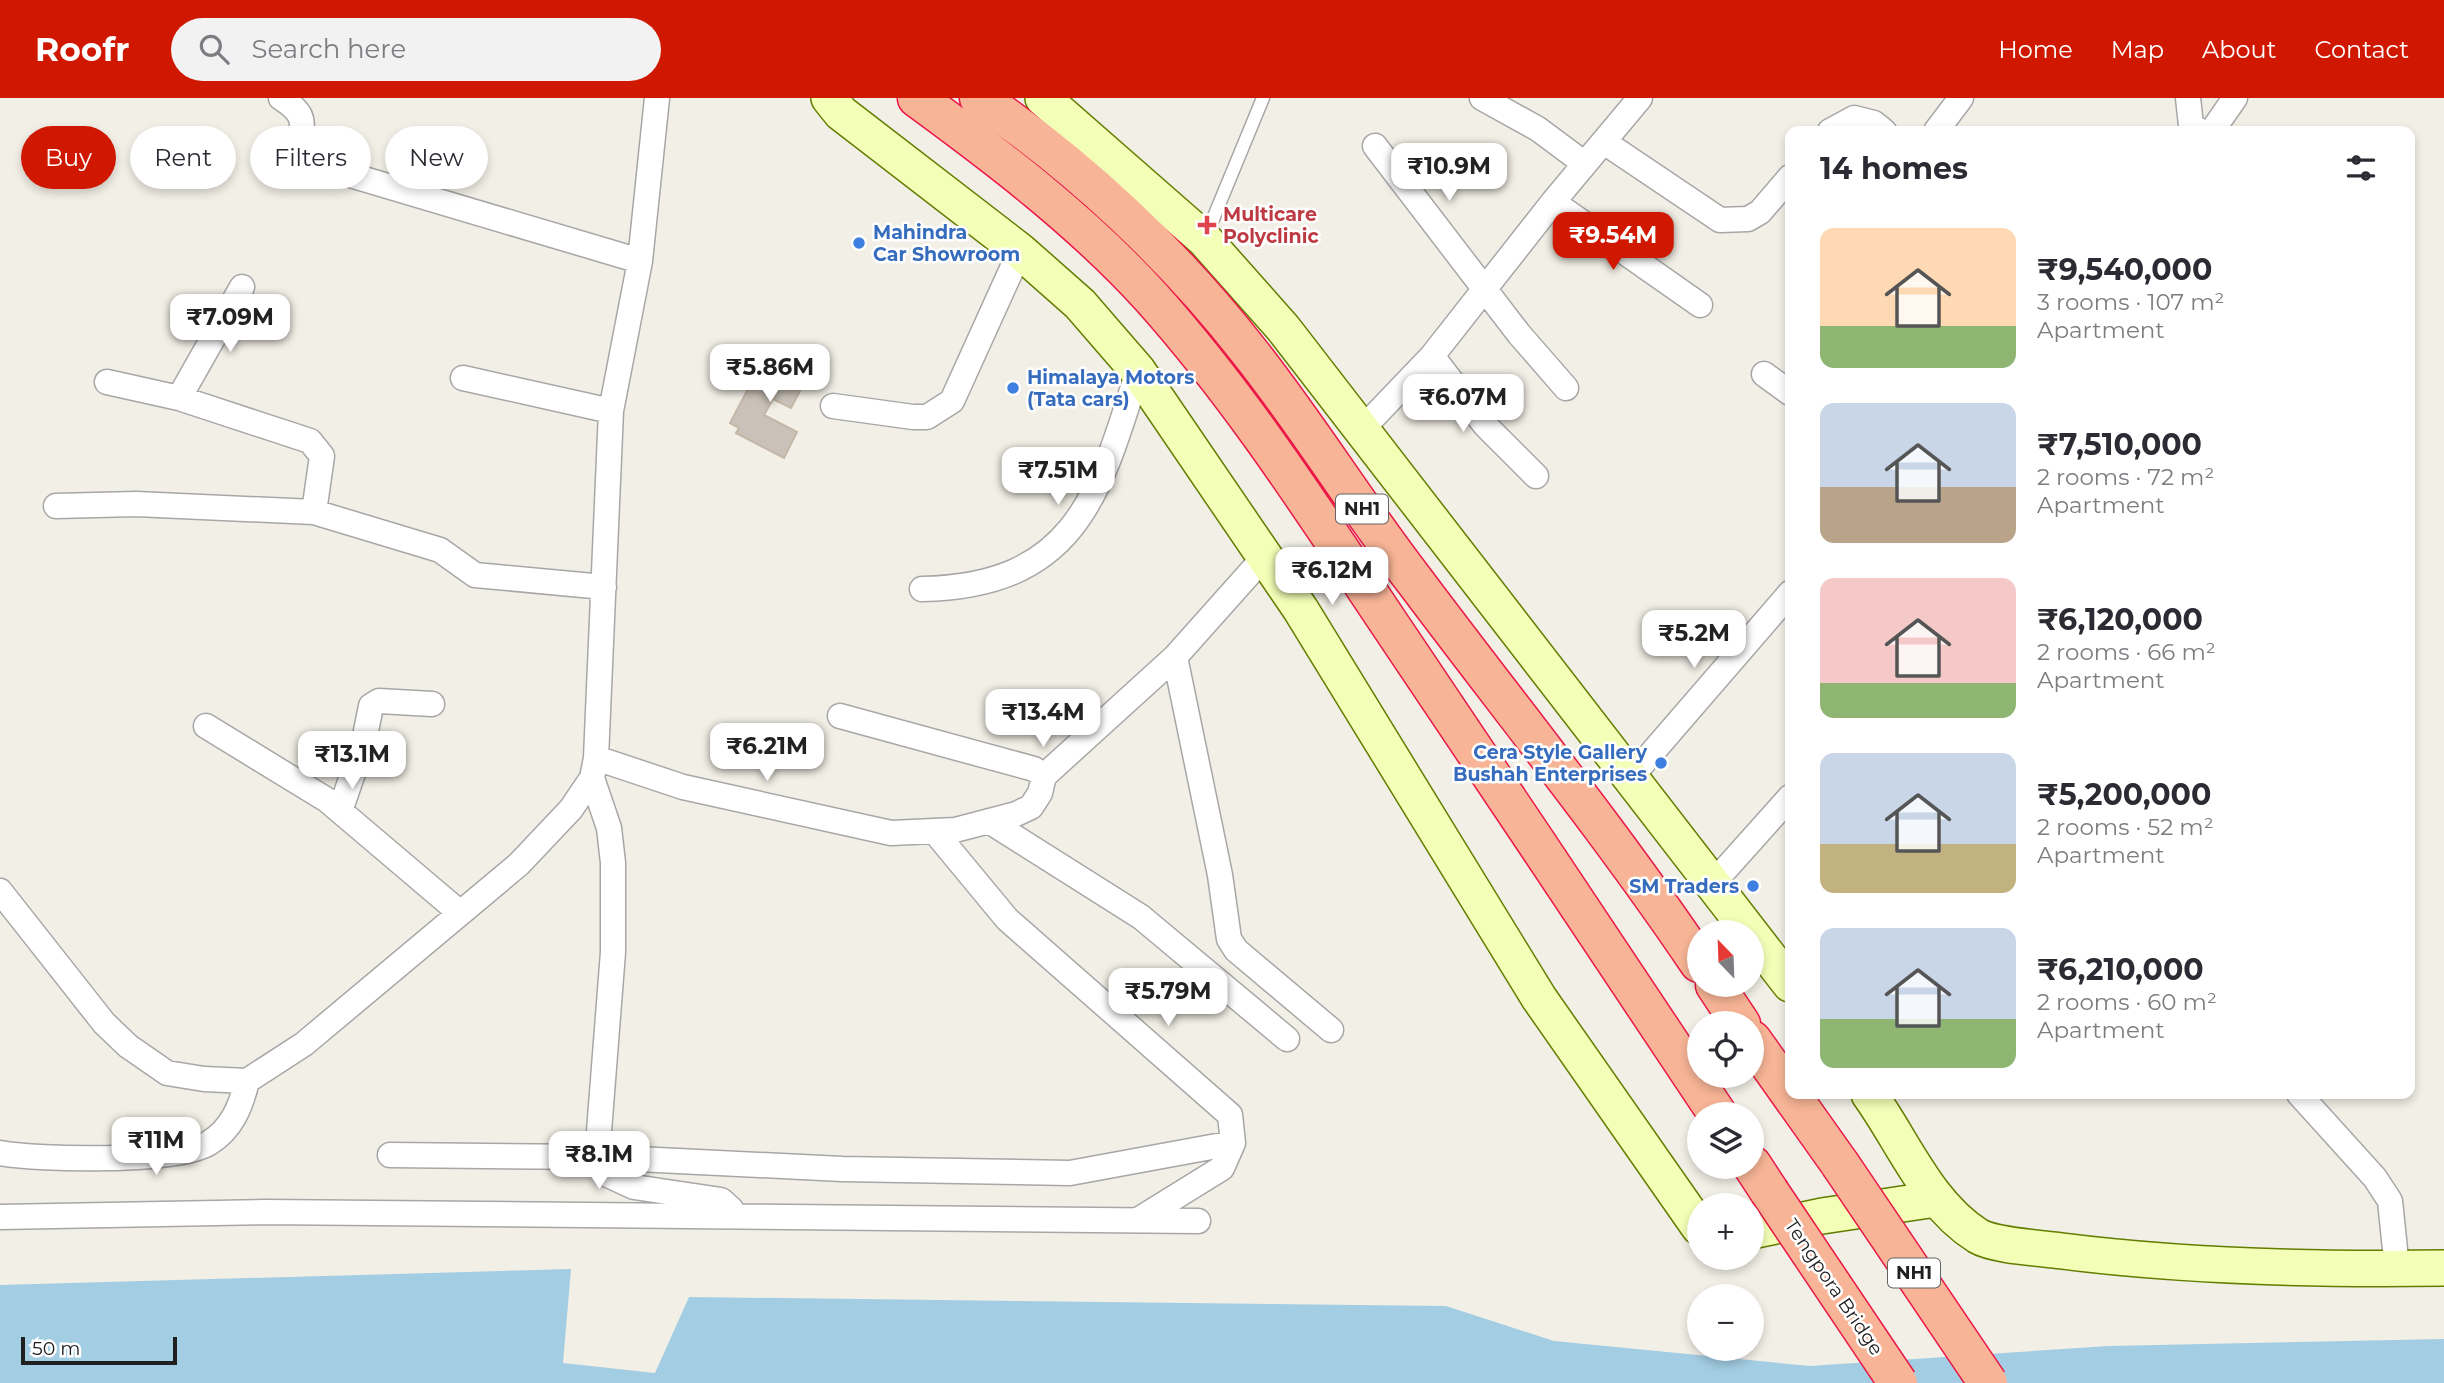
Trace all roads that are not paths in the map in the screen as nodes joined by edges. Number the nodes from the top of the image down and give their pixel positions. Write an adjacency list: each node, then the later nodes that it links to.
1 (281, 98): 25 (street)
2 (829, 98): 24 (main road)
3 (917, 98): 71 (highway, NH1)
4 (979, 98): 61 (highway, NH1)
5 (1043, 98): 23 (main road)
6 (1263, 98): 23 (lane)
7 (1482, 98): 20 (street)
8 (1640, 98): 18 (street)
9 (1961, 98): 15 (street)
10 (2188, 98): 16 (street)
11 (2235, 98): 17 (street)
12 (659, 101): 25 (street)
13 (1839, 126): 14 (street)
14 (1878, 126)
15 (1940, 126)
16 (2196, 126)
17 (2202, 126)
18 (1604, 142): 20 (street); 21 (street)
19 (1375, 146): 27 (street)
20 (1585, 164): 22 (street)
21 (1785, 183)
22 (1553, 201): 27 (street); 28 (street)
23 (1204, 239): 39 (main road)
24 (1020, 251): 30 (main road); 37 (street)
25 (640, 261): 38 (street)
26 (242, 288): 36 (street)
27 (1486, 290): 29 (street); 34 (street)
28 (1700, 305)
29 (1432, 356): 39 (street); 40 (street)
30 (1138, 371): 43 (main road); 45 (street)
31 (1764, 374): 35 (street)
32 (463, 378): 38 (street)
33 (107, 382): 36 (street)
34 (1566, 388)
35 (1785, 389)
36 (179, 398): 42 (street)
37 (833, 406)
38 (611, 411): 44 (street)
39 (1363, 428): 53 (main road)
40 (1536, 476)
41 (55, 506): 42 (street)
42 (314, 513): 44 (street)
43 (1266, 555): 47 (street); 78 (main road)
44 (604, 587): 51 (street)
45 (922, 589)
46 (1785, 599): 53 (street)
47 (1175, 657): 52 (street); 63 (street)
48 (432, 704): 55 (street)
49 (840, 716): 52 (street)
50 (205, 726): 55 (street)
51 (594, 768): 57 (street); 60 (street); 75 (street)
52 (1044, 776): 56 (street)
53 (1632, 776): 58 (main road)
54 (1785, 803): 58 (street)
55 (340, 811): 60 (street)
56 (989, 821): 57 (street); 64 (street)
57 (934, 832): 72 (street)
58 (1714, 882): 62 (main road)
59 (0, 891): 66 (street)
60 (459, 912): 66 (street)
61 (1687, 946)
62 (1785, 977)
63 (1331, 1030)
64 (1287, 1039)
65 (1764, 1057): 67 (highway, NH1, bridge)
66 (247, 1081): 73 (street)
67 (1785, 1086)
68 (1794, 1099): 87 (highway, NH1, bridge)
69 (1872, 1099): 77 (main road)
70 (2304, 1099): 85 (street)
71 (1709, 1102)
72 (1233, 1143): 75 (street); 81 (street)
73 (0, 1153)
74 (390, 1155): 75 (street)
75 (597, 1157): 79 (street)
76 (1761, 1179): 86 (highway, Tengpora Bridge, bridge)
77 (1936, 1199): 83 (main road); 85 (main road)
78 (1687, 1210)
79 (737, 1215): 80 (street); 81 (street)
80 (0, 1217)
81 (1138, 1220): 82 (street)
82 (1198, 1221)
83 (1764, 1228)
84 (2444, 1268): 85 (main road)
85 (2397, 1269)
86 (1898, 1383)
87 (1988, 1383)

